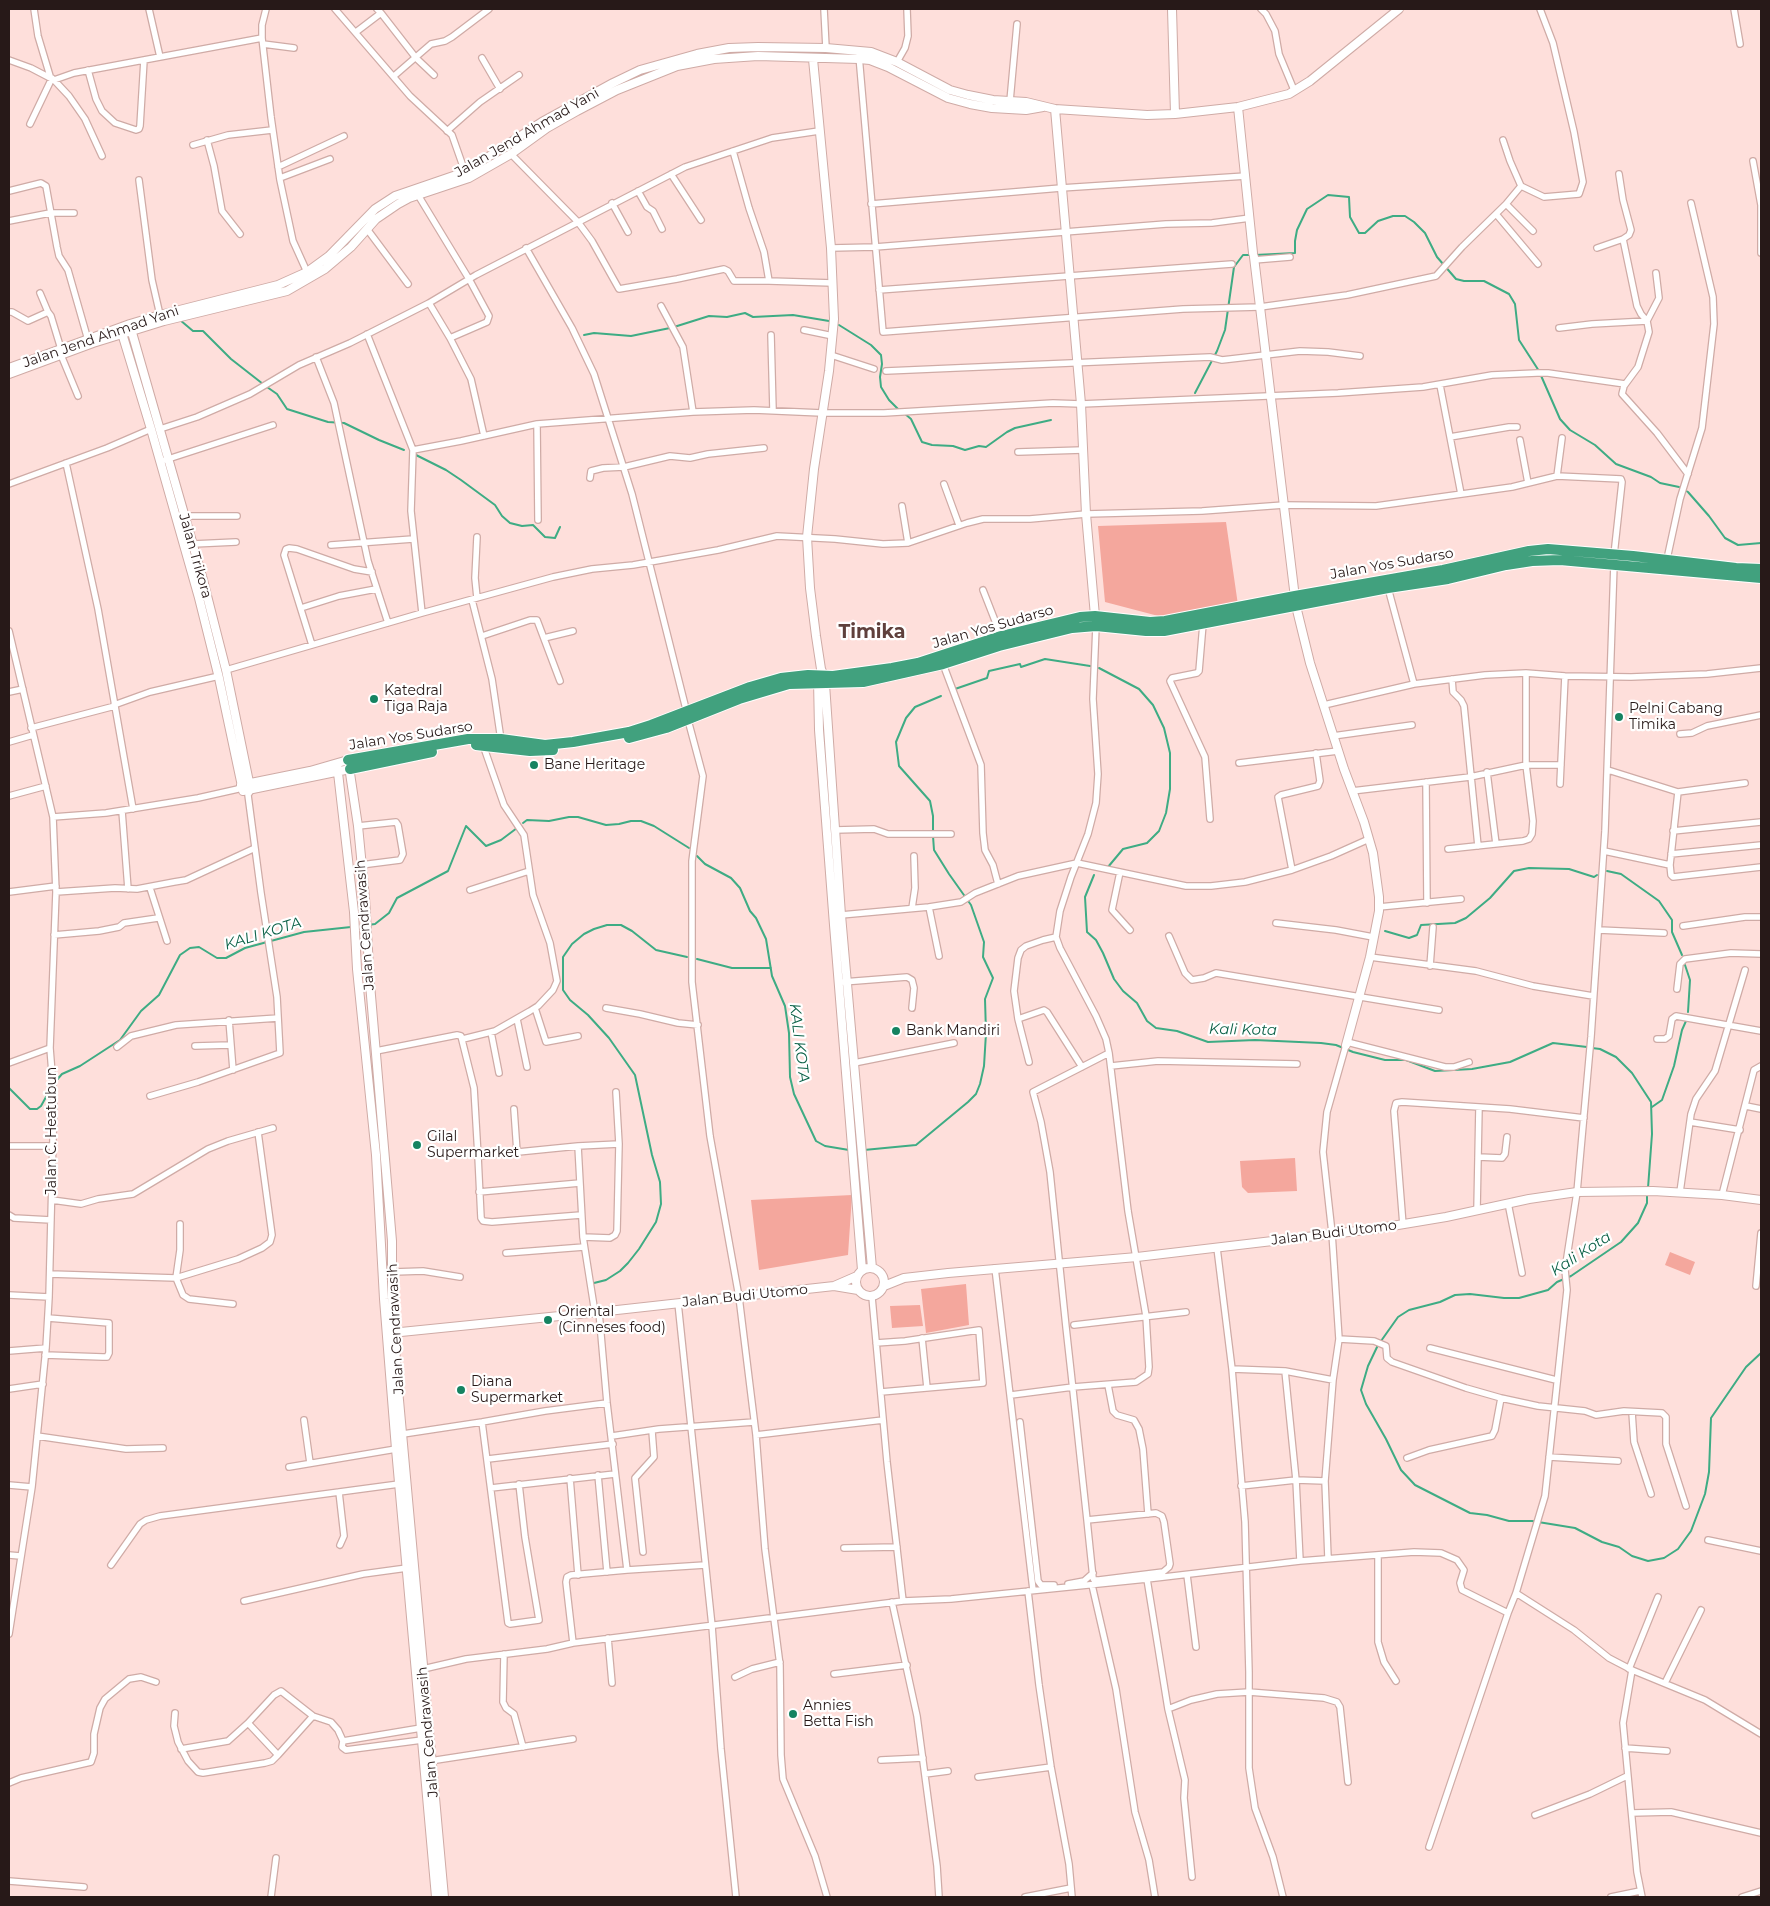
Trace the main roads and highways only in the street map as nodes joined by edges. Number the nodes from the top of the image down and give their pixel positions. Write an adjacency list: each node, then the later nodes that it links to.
1 (1172, 9): 9 (main road)
2 (1399, 9): 7 (main road, Jalan Jend Ahmad Yani)
3 (858, 55): 4 (main road, Jalan Jend Ahmad Yani); 5 (main road, Jalan Jend Ahmad Yani); 6 (main road, Jalan Jend Ahmad Yani); 6 (main road, Jalan Jend Ahmad Yani)
4 (813, 59): 5 (main road, Jalan Jend Ahmad Yani); 24 (main road)
5 (615, 86): 10 (main road, Jalan Jend Ahmad Yani); 10 (main road, Jalan Jend Ahmad Yani)
6 (1044, 107): 8 (main road, Jalan Jend Ahmad Yani)
7 (1238, 107): 9 (main road, Jalan Jend Ahmad Yani); 22 (main road)
8 (1055, 109): 9 (main road, Jalan Jend Ahmad Yani); 23 (main road)
9 (1175, 114)
10 (373, 216): 11 (main road, Jalan Jend Ahmad Yani); 11 (main road, Jalan Jend Ahmad Yani)
11 (131, 328): 12 (main road, Jalan Jend Ahmad Yani); 16 (main road, Jalan Trikora)
12 (121, 331): 13 (main road, Jalan Jend Ahmad Yani); 13 (main road, Jalan Jend Ahmad Yani); 16 (main road, Jalan Trikora)
13 (61, 352): 14 (main road, Jalan Jend Ahmad Yani); 15 (main road, Jalan Jend Ahmad Yani)
14 (9, 368)
15 (9, 374)
16 (156, 429): 17 (main road, Jalan Trikora)
17 (165, 460): 28 (main road, Jalan Trikora); 28 (main road, Jalan Trikora)
18 (1505, 560): 19 (highway, Jalan Yos Sudarso); 22 (highway, Jalan Yos Sudarso); 22 (highway, Jalan Yos Sudarso)
19 (1614, 560): 20 (highway, Jalan Yos Sudarso); 21 (highway, Jalan Yos Sudarso)
20 (1761, 569)
21 (1761, 578)
22 (1295, 601): 23 (highway, Jalan Yos Sudarso); 23 (highway, Jalan Yos Sudarso); 34 (main road)
23 (1095, 621): 24 (highway, Jalan Yos Sudarso); 24 (highway, Jalan Yos Sudarso)
24 (821, 678): 25 (highway, Jalan Yos Sudarso); 31 (main road); 31 (main road)
25 (502, 743): 26 (highway, Jalan Yos Sudarso); 26 (highway, Jalan Yos Sudarso)
26 (349, 765): 27 (main road, Jalan Yos Sudarso); 29 (main road, Jalan Cendrawasih)
27 (337, 768): 28 (main road, Jalan Yos Sudarso); 30 (main road, Jalan Cendrawasih)
28 (245, 789)
29 (363, 882): 30 (main road); 32 (main road, Jalan Cendrawasih)
30 (350, 885): 33 (main road, Jalan Cendrawasih)
31 (843, 982): 37 (main road); 38 (main road)
32 (370, 984): 33 (main road); 35 (main road, Jalan Cendrawasih)
33 (359, 986): 35 (main road, Jalan Cendrawasih)
34 (1347, 1044)
35 (380, 1156): 44 (main road, Jalan Cendrawasih); 44 (main road, Jalan Cendrawasih)
36 (1761, 1200): 40 (main road, Jalan Budi Utomo)
37 (872, 1268): 38 (main road); 39 (main road)
38 (860, 1273): 41 (main road, Jalan Budi Utomo); 43 (main road)
39 (882, 1274): 40 (main road, Jalan Budi Utomo); 42 (main road)
40 (904, 1278): 42 (main road, Jalan Budi Utomo)
41 (834, 1286): 43 (main road, Jalan Budi Utomo); 44 (main road, Jalan Budi Utomo)
42 (884, 1286): 43 (main road)
43 (858, 1290)
44 (391, 1333): 45 (main road, Jalan Cendrawasih); 46 (main road, Jalan Cendrawasih)
45 (436, 1897)
46 (444, 1897)

